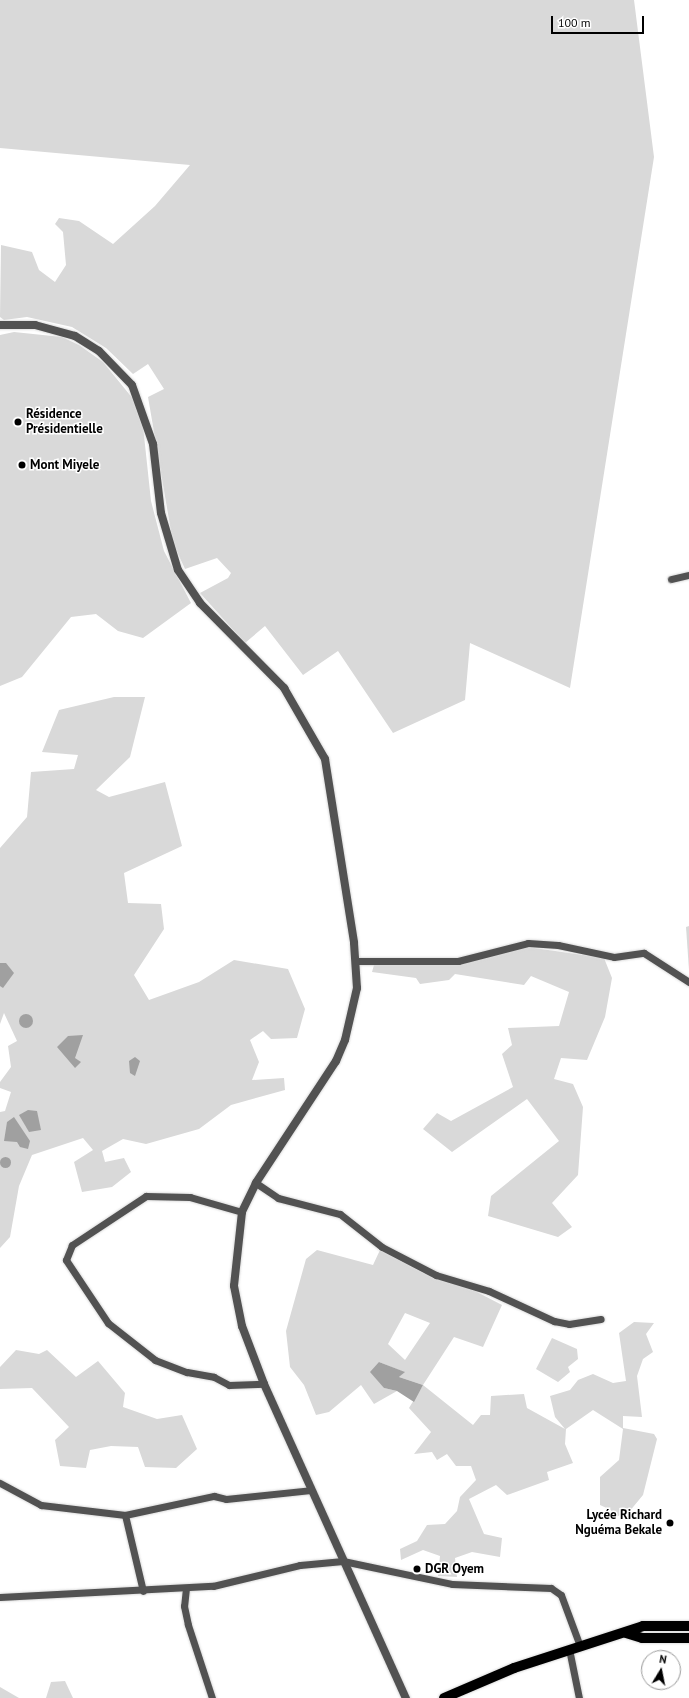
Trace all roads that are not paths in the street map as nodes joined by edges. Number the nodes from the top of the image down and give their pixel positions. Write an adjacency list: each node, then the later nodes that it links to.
1 (0, 325): 4 (street)
2 (689, 575): 3 (street)
3 (671, 579)
4 (355, 962): 5 (street); 6 (street)
5 (689, 982)
6 (256, 1183): 7 (street); 8 (street)
7 (242, 1212): 9 (street); 9 (street)
8 (601, 1319)
9 (264, 1384): 11 (street)
10 (0, 1482): 12 (street)
11 (311, 1490): 12 (street); 13 (street)
12 (125, 1515): 15 (street)
13 (343, 1562): 14 (street); 20 (street); 22 (street)
14 (186, 1588): 15 (street); 23 (street)
15 (143, 1591): 16 (street)
16 (0, 1597)
17 (689, 1626): 18 (main road)
18 (626, 1633): 19 (main road); 20 (main road)
19 (689, 1638)
20 (580, 1646): 21 (main road)
21 (569, 1649): 25 (main road); 26 (street)
22 (406, 1695): 24 (street)
23 (212, 1698)
24 (412, 1698)
25 (444, 1698)
26 (579, 1698)

